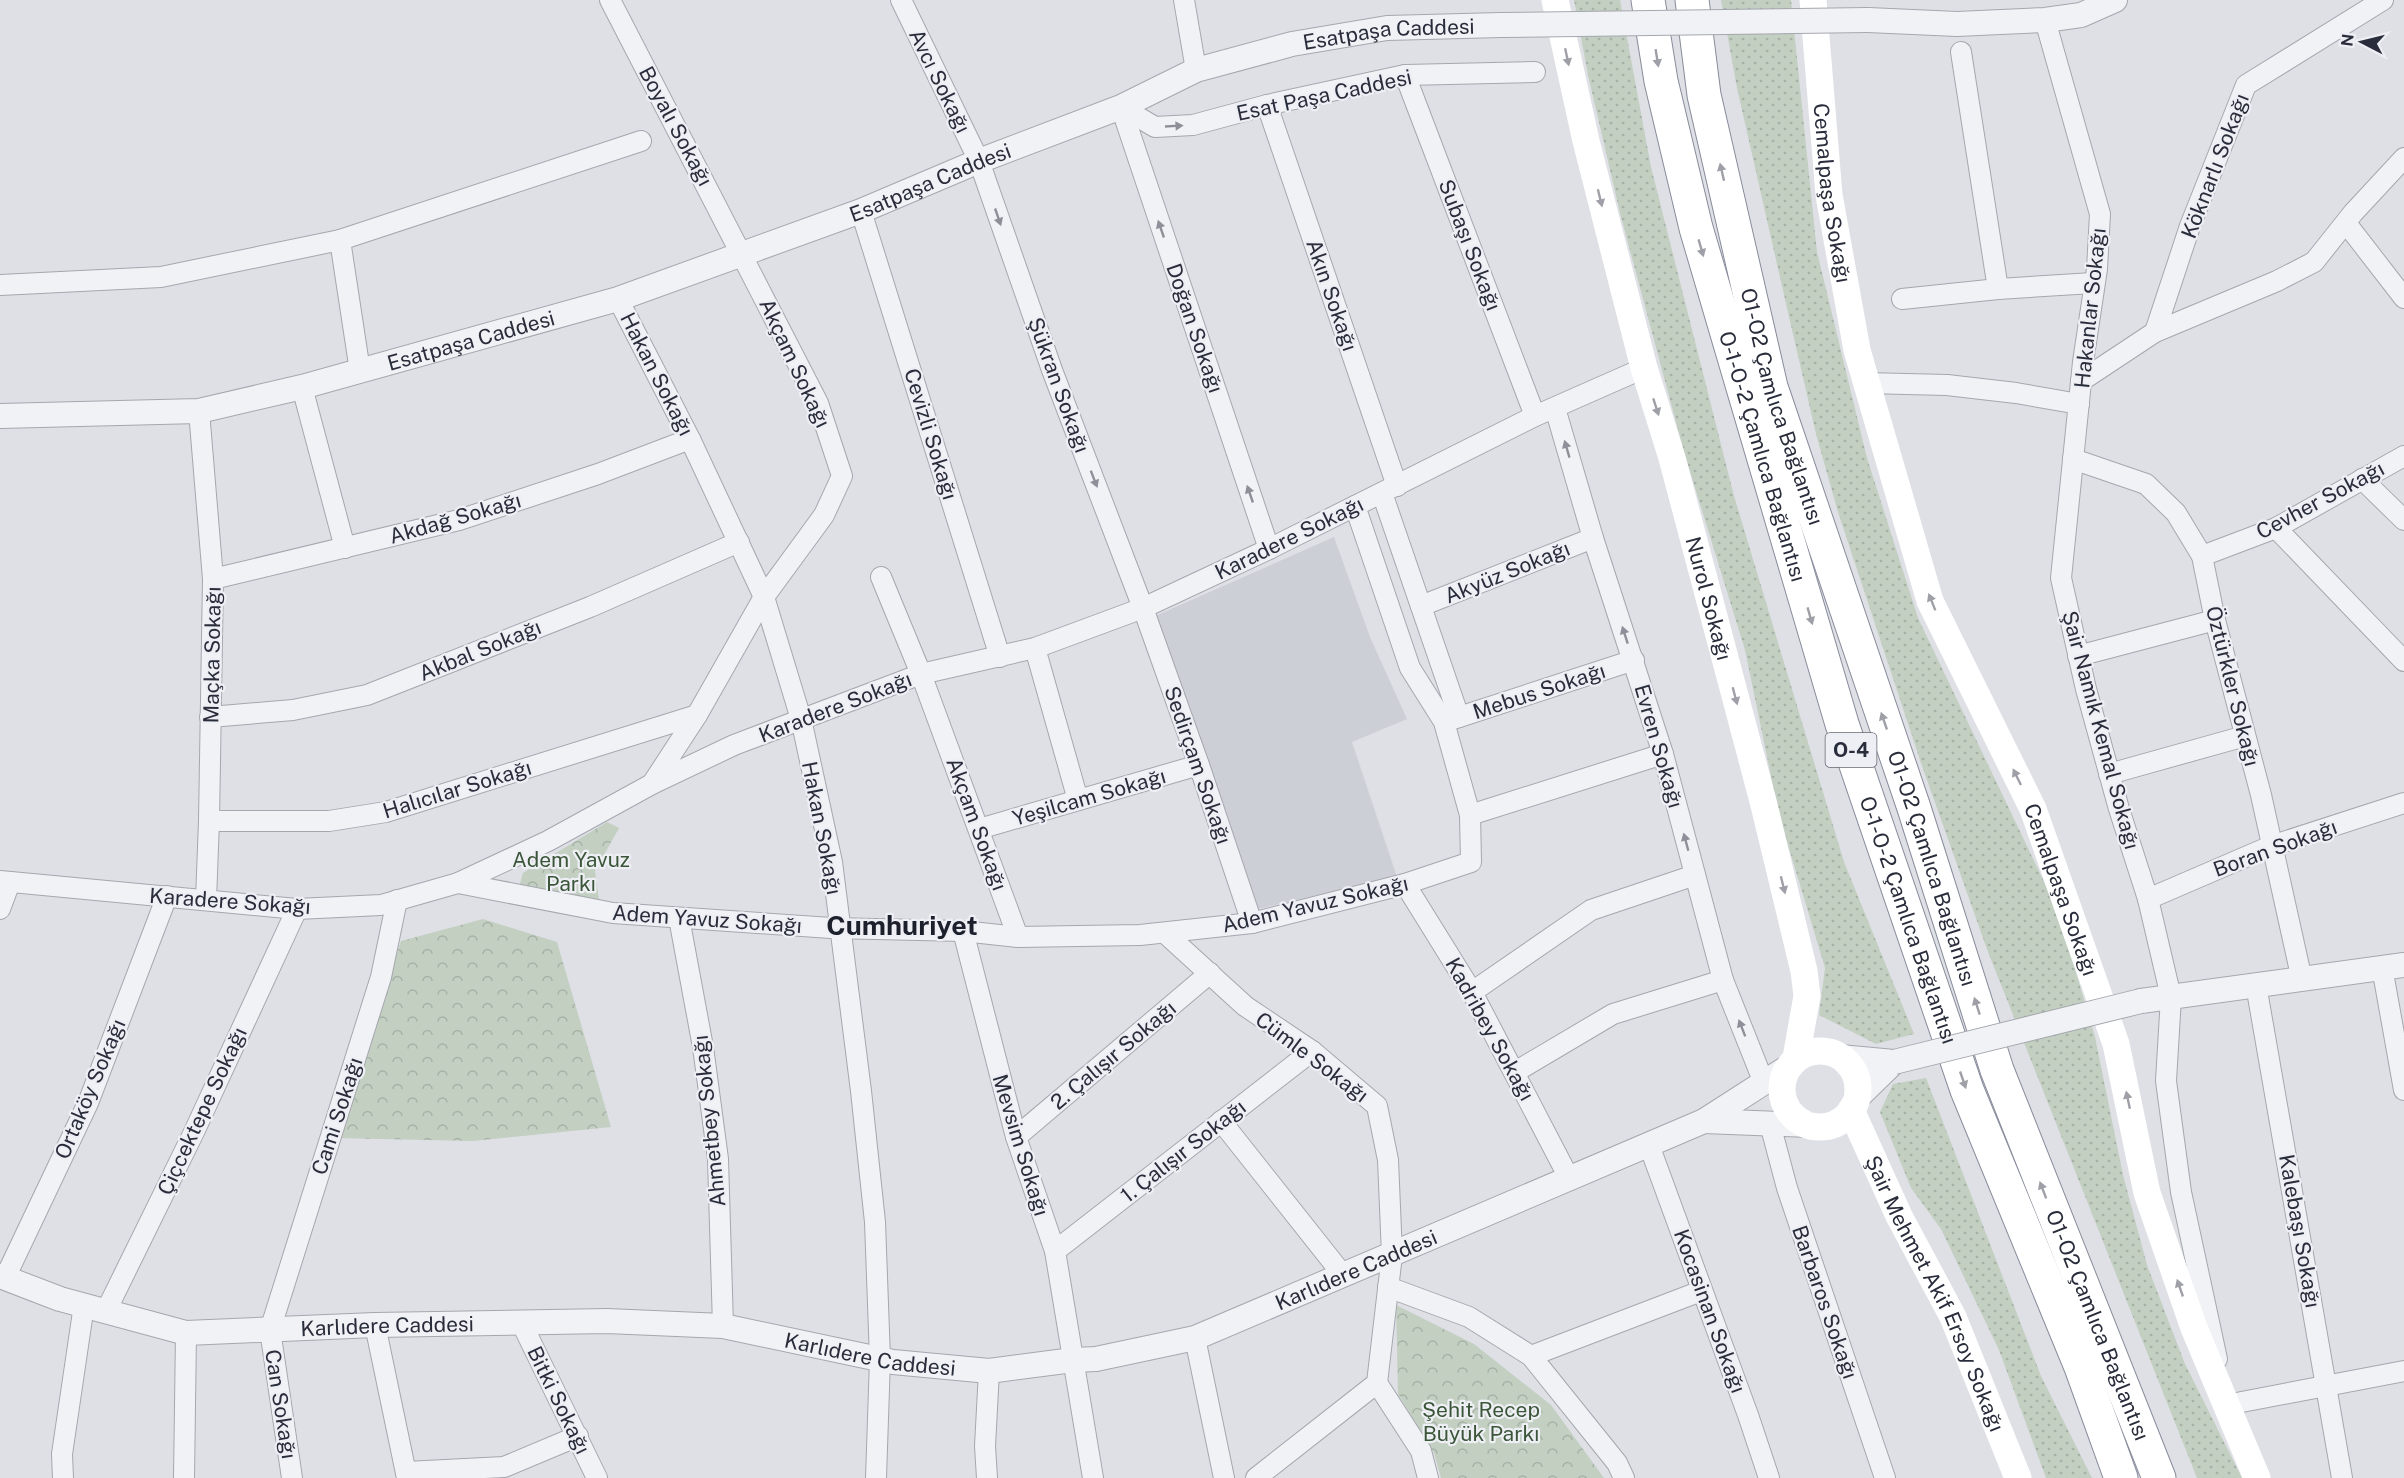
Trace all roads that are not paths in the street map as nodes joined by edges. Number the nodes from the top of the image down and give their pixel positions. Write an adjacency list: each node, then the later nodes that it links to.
1 (610, 0): 23 (street, Boyalı Sokağı)
2 (901, 0): 19 (street, Avcı Sokağı)
3 (1184, 0): 12 (street)
4 (1555, 0): 31 (main road, Nurol Sokağı, one-way to 31)
5 (1647, 0): 157 (highway, O-1-O-2 Çamlıca Bağlantısı / O-4, one-way to 157)
6 (1692, 0): 158 (highway, O1-O2 Çamlıca Bağlantısı / O-4, one-way to 6)
7 (1813, 0): 34 (main road, Cemalpaşa Sokağı)
8 (2383, 0): 30 (street, Köknarlı Sokağı)
9 (2112, 1): 10 (street, Esatpaşa Caddesi)
10 (2045, 20): 12 (street, Esatpaşa Caddesi, bridge); 24 (street, Hakanlar Sokağı)
11 (1961, 52): 26 (street)
12 (1196, 70): 16 (street, Esatpaşa Caddesi)
13 (1534, 72): 14 (street, Esat Paşa Caddesi)
14 (1405, 75): 15 (street, Esat Paşa Caddesi); 40 (street, Subaşı Sokağı)
15 (1267, 105): 16 (street, Esat Paşa Caddesi, one-way to 15); 45 (street, Akın Sokağı)
16 (1121, 107): 19 (street, Esatpaşa Caddesi); 52 (street, Doğan Sokağı, one-way to 16)
17 (641, 141): 22 (street)
18 (2404, 158): 21 (street)
19 (979, 161): 20 (street, Esatpaşa Caddesi); 58 (street, Şükran Sokağı, one-way to 58)
20 (861, 211): 23 (street, Esatpaşa Caddesi); 62 (street, Cevizli Sokağı)
21 (2346, 223): 28 (street); 30 (street)
22 (340, 240): 25 (street); 32 (street)
23 (742, 253): 27 (street, Esatpaşa Caddesi); 56 (street, Akçam Sokağı)
24 (2093, 283): 26 (street); 33 (street, Hakanlar Sokağı)
25 (0, 285)
26 (1998, 289): 29 (street)
27 (618, 298): 32 (street, Esatpaşa Caddesi); 41 (street, Hakan Sokağı)
28 (2404, 298)
29 (1902, 299)
30 (2155, 332): 33 (street)
31 (1644, 369): 37 (street, Karadere Sokağı); 107 (main road, Nurol Sokağı, one-way to 107)
32 (360, 371): 35 (street, Esatpaşa Caddesi)
33 (2081, 381): 36 (street, Hakanlar Sokağı)
34 (1865, 383): 36 (street); 140 (main road, Cemalpaşa Sokağı, one-way to 34)
35 (303, 387): 38 (street, Esatpaşa Caddesi); 51 (street)
36 (2079, 404): 43 (street, Hakanlar Sokağı)
37 (1556, 408): 40 (street, Karadere Sokağı); 49 (street, Evren Sokağı, one-way to 37)
38 (199, 411): 39 (street, Esatpaşa Caddesi); 55 (street, Maçka Sokağı)
39 (0, 416)
40 (1535, 416): 45 (street, Karadere Sokağı)
41 (690, 439): 50 (street, Hakan Sokağı); 51 (street, Akdağ Sokağı)
42 (2404, 456): 44 (street, Cevher Sokağı)
43 (2073, 459): 53 (street, Öztürkler Sokağı); 61 (street, Şair Namık Kemal Sokağı)
44 (2362, 479): 47 (street); 48 (street, Cevher Sokağı)
45 (1390, 489): 46 (street, Karadere Sokağı); 57 (street, Adem Yavuz Sokağı)
46 (1355, 506): 52 (street, Karadere Sokağı); 69 (street, Adem Yavuz Sokağı)
47 (2404, 520)
48 (2276, 528): 53 (street, Cevher Sokağı); 64 (street)
49 (1593, 538): 57 (street, Akyüz Sokağı); 63 (street, Evren Sokağı, one-way to 49)
50 (739, 542): 56 (street, Hakan Sokağı); 67 (street, Akbal Sokağı)
51 (345, 548): 55 (street, Akdağ Sokağı)
52 (1269, 549): 58 (street, Karadere Sokağı)
53 (2202, 556): 59 (street, Öztürkler Sokağı)
54 (881, 577): 65 (street, Akçam Sokağı)
55 (213, 579): 67 (street, Maçka Sokağı)
56 (764, 597): 66 (street); 68 (street, Hakan Sokağı)
57 (1421, 606): 69 (street, Adem Yavuz Sokağı)
58 (1143, 608): 60 (street, Karadere Sokağı); 72 (street, Sedirçam Sokağı)
59 (2215, 620): 61 (street); 70 (street, Öztürkler Sokağı)
60 (1035, 648): 62 (street, Karadere Sokağı); 75 (street)
61 (2078, 656): 73 (street, Şair Namık Kemal Sokağı)
62 (1000, 657): 65 (street, Karadere Sokağı)
63 (1634, 660): 69 (street, Mebus Sokağı); 71 (street, Evren Sokağı)
64 (2404, 661)
65 (921, 674): 68 (street, Karadere Sokağı); 79 (street, Akçam Sokağı)
66 (697, 715): 74 (street); 78 (street, Halıcılar Sokağı)
67 (210, 717): 78 (street, Maçka Sokağı)
68 (801, 719): 74 (street, Karadere Sokağı); 93 (street, Hakan Sokağı)
69 (1452, 719): 77 (street, Adem Yavuz Sokağı)
70 (2246, 736): 73 (street); 80 (street, Öztürkler Sokağı)
71 (1663, 754): 77 (street); 81 (street, Evren Sokağı, one-way to 71)
72 (1199, 765): 75 (street, Yeşilcam Sokağı); 92 (street, Sedirçam Sokağı)
73 (2109, 774): 86 (street, Şair Namık Kemal Sokağı)
74 (652, 784): 83 (street, Karadere Sokağı)
75 (1078, 800): 79 (street, Yeşilcam Sokağı)
76 (2404, 803): 80 (street, Boran Sokağı)
77 (1470, 815): 84 (street, Adem Yavuz Sokağı)
78 (210, 821): 87 (street, Maçka Sokağı)
79 (979, 829): 96 (street, Akçam Sokağı)
80 (2271, 846): 86 (street, Boran Sokağı); 100 (street, Öztürkler Sokağı)
81 (1695, 874): 99 (street, Evren Sokağı); 102 (street)
82 (5, 881): 85 (street, Karadere Sokağı); 89 (street)
83 (458, 883): 88 (street, Karadere Sokağı); 91 (street, Adem Yavuz Sokağı)
84 (1405, 884): 92 (street, Adem Yavuz Sokağı); 102 (street, Kadribey Sokağı)
85 (166, 896): 87 (street, Karadere Sokağı); 123 (street, Ortaköy Sokağı)
86 (2148, 899): 103 (street, Şair Namık Kemal Sokağı)
87 (206, 900): 90 (street, Karadere Sokağı)
88 (397, 900): 90 (street, Karadere Sokağı); 130 (street, Cami Sokağı)
89 (0, 909)
90 (297, 909): 126 (street, Çiçcektepe Sokağı)
91 (679, 918): 93 (street, Adem Yavuz Sokağı); 129 (street, Ahmetbey Sokağı)
92 (1252, 923): 95 (street, Adem Yavuz Sokağı)
93 (840, 928): 94 (street, Adem Yavuz Sokağı); 134 (street, Hakan Sokağı)
94 (963, 931): 96 (street, Adem Yavuz Sokağı); 116 (street, Mevsim Sokağı)
95 (1165, 933): 96 (street, Adem Yavuz Sokağı); 98 (street, Cümle Sokağı)
96 (1018, 936)
97 (2393, 966): 100 (street); 110 (street)
98 (1210, 973): 104 (street, Cümle Sokağı); 116 (street, 2. Çalışır Sokağı)
99 (1723, 980): 108 (street); 109 (street, Evren Sokağı, one-way to 99)
100 (2302, 980): 101 (street)
101 (2256, 985): 103 (street); 139 (street, Kalebaşı Sokağı)
102 (1473, 992): 108 (street, Kadribey Sokağı)
103 (2171, 997): 106 (street, bridge); 140 (street, Cemalpaşa Sokağı)
104 (1312, 1051): 112 (street, 1. Çalışır Sokağı); 121 (street, Cümle Sokağı)
105 (1840, 1056): 106 (street); 107 (main road); 111 (main road)
106 (1894, 1062): 111 (street)
107 (1792, 1063): 109 (street, Karlıdere Caddesi); 115 (main road)
108 (1515, 1072): 118 (street, Kadribey Sokağı)
109 (1764, 1083): 113 (street, Karlıdere Caddesi)
110 (2404, 1090)
111 (1854, 1105): 115 (main road); 119 (main road, Şair Mehmet Akif Ersoy Sokağı)
112 (1221, 1121): 120 (street, 1. Çalışır Sokağı); 122 (street)
113 (1704, 1121): 114 (street, Karlıdere Caddesi); 117 (street, Karlıdere Caddesi)
114 (1770, 1124): 115 (street, Karlıdere Caddesi); 155 (street, Barbaros Sokağı)
115 (1815, 1126): 119 (main road)
116 (1016, 1137): 120 (street, Mevsim Sokağı)
117 (1649, 1145): 118 (street, Karlıdere Caddesi); 125 (street, Kocasinan Sokağı)
118 (1569, 1178): 121 (street, Karlıdere Caddesi)
119 (1899, 1216): 156 (main road, Şair Mehmet Akif Ersoy Sokağı)
120 (1055, 1251): 135 (street, Mevsim Sokağı)
121 (1392, 1255): 122 (street, Karlıdere Caddesi); 124 (street, Cümle Sokağı)
122 (1343, 1275): 132 (street, Karlıdere Caddesi)
123 (3, 1277): 126 (street, Karlıdere Caddesi)
124 (1388, 1287): 133 (street); 138 (street, Cümle Sokağı)
125 (1701, 1291): 133 (street); 154 (street, Kocasinan Sokağı)
126 (95, 1308): 131 (street, Karlıdere Caddesi); 143 (street, Çiçcektepe Sokağı)
127 (521, 1322): 128 (street, Karlıdere Caddesi); 129 (street, Karlıdere Caddesi); 141 (street, Bitki Sokağı)
128 (375, 1325): 130 (street, Karlıdere Caddesi); 142 (street)
129 (723, 1326): 134 (street, Karlıdere Caddesi)
130 (270, 1330): 131 (street, Karlıdere Caddesi); 145 (street, Can Sokağı)
131 (186, 1333): 144 (street)
132 (1195, 1338): 135 (street, Karlıdere Caddesi); 150 (street)
133 (1531, 1356): 153 (street)
134 (880, 1359): 136 (street, Karlıdere Caddesi); 147 (street, Hakan Sokağı)
135 (1072, 1360): 136 (street, Karlıdere Caddesi); 149 (street, Mevsim Sokağı)
136 (989, 1371): 148 (street)
137 (2404, 1371): 139 (street)
138 (1377, 1383): 151 (street); 152 (street)
139 (2328, 1386): 140 (street); 160 (street, Kalebaşı Sokağı)
140 (2226, 1405): 159 (main road, Cemalpaşa Sokağı)
141 (578, 1436): 142 (street); 146 (street, Bitki Sokağı)
142 (406, 1475)
143 (63, 1478)
144 (184, 1478)
145 (292, 1478)
146 (597, 1478)
147 (876, 1478)
148 (987, 1478)
149 (1094, 1478)
150 (1224, 1478)
151 (1256, 1478)
152 (1428, 1478)
153 (1624, 1478)
154 (1769, 1478)
155 (1885, 1478)
156 (2018, 1478)
157 (2121, 1478)
158 (2159, 1478)
159 (2257, 1478)
160 (2342, 1478)

